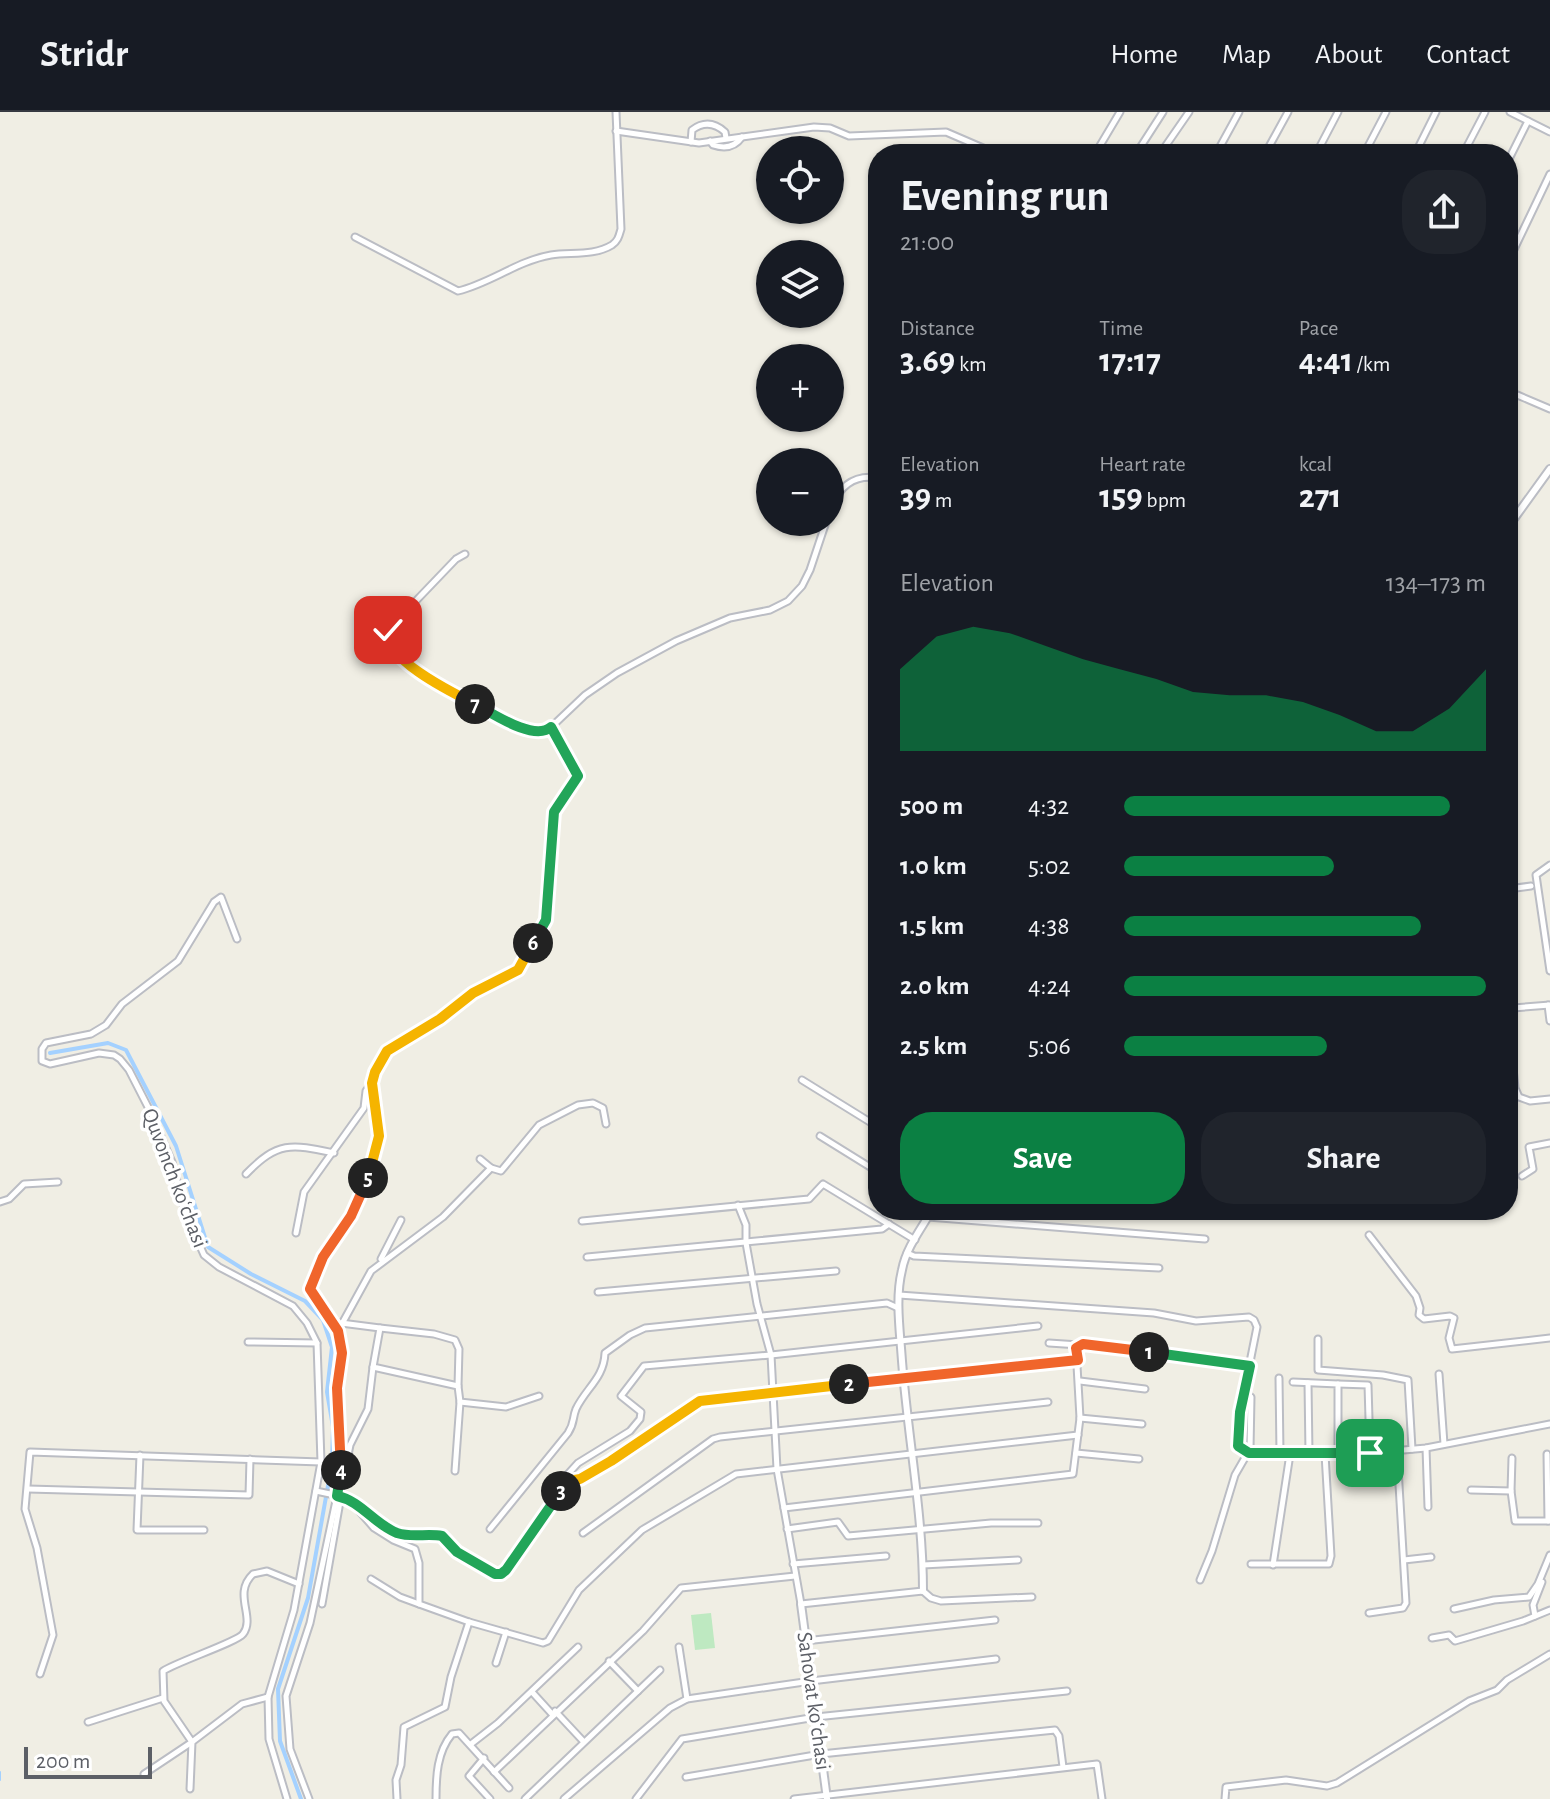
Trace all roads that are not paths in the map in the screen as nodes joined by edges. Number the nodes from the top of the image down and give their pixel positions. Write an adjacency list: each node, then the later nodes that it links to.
1 (616, 112): 14 (street)
2 (1120, 112): 21 (street)
3 (1163, 112): 22 (street)
4 (1189, 112): 23 (street)
5 (1239, 112): 24 (street)
6 (1288, 112): 25 (street)
7 (1338, 112): 26 (street)
8 (1386, 112): 27 (street)
9 (1436, 112): 28 (street)
10 (1485, 112): 29 (street)
11 (1510, 112): 13 (street)
12 (1528, 112): 13 (street)
13 (1526, 120): 15 (street); 30 (street)
14 (616, 131): 19 (street); 32 (street)
15 (1550, 132)
16 (743, 136): 17 (street); 18 (street); 20 (street)
17 (726, 138): 18 (street); 19 (street)
18 (710, 141): 19 (street)
19 (691, 142)
20 (974, 144)
21 (1101, 144)
22 (1142, 144)
23 (1167, 144)
24 (1221, 144)
25 (1270, 144)
26 (1321, 144)
27 (1369, 144)
28 (1420, 144)
29 (1468, 144)
30 (1515, 144)
31 (1550, 174): 33 (street)
32 (355, 237)
33 (1518, 241)
34 (1518, 395): 35 (street)
35 (1550, 409)
36 (1550, 469): 39 (street)
37 (868, 476): 38 (street)
38 (844, 487)
39 (1518, 513)
40 (821, 536): 42 (street)
41 (465, 554): 42 (street)
42 (551, 727): 52 (street)
43 (1550, 865): 47 (street)
44 (1531, 886): 45 (street)
45 (1518, 888)
46 (237, 939): 98 (street, Quvonch koʻchasi)
47 (1550, 971)
48 (1549, 1005): 49 (street); 50 (street)
49 (1518, 1009)
50 (1550, 1021)
51 (802, 1080): 55 (street)
52 (372, 1083): 59 (street); 93 (street)
53 (1518, 1095): 54 (street)
54 (1550, 1099)
55 (868, 1121)
56 (606, 1124): 62 (street)
57 (820, 1136): 61 (street)
58 (1550, 1143): 64 (street)
59 (334, 1153): 63 (street); 75 (street)
60 (480, 1159): 62 (street)
61 (868, 1166)
62 (491, 1168): 82 (street)
63 (246, 1174)
64 (1522, 1176)
65 (58, 1182): 66 (street)
66 (0, 1202)
67 (738, 1205): 68 (street); 73 (street); 79 (street)
68 (868, 1211)
69 (401, 1220): 82 (street)
70 (882, 1220): 74 (street)
71 (926, 1220): 78 (street)
72 (966, 1220): 77 (street)
73 (582, 1221)
74 (889, 1224): 78 (street); 79 (street)
75 (296, 1233)
76 (1369, 1235): 94 (street)
77 (1205, 1239)
78 (915, 1240): 80 (street)
79 (746, 1243): 81 (street); 85 (street)
80 (907, 1253): 83 (street); 87 (street)
81 (587, 1257)
82 (379, 1264): 90 (street)
83 (1159, 1268)
84 (836, 1271): 85 (street)
85 (753, 1279): 86 (street); 89 (street)
86 (598, 1292)
87 (899, 1295): 88 (street); 103 (street)
88 (899, 1308): 89 (street); 96 (street)
89 (762, 1317): 101 (street); 159 (street)
90 (341, 1323): 92 (street); 93 (street)
91 (1038, 1326): 96 (street)
92 (380, 1328): 104 (street); 112 (street)
93 (338, 1331): 144 (street)
94 (1550, 1338)
95 (1318, 1339): 127 (street)
96 (901, 1341): 101 (street); 106 (street)
97 (248, 1342): 98 (street)
98 (317, 1343): 143 (street)
99 (1049, 1343): 100 (street)
100 (1079, 1345): 102 (street); 103 (street)
101 (771, 1355): 114 (street); 147 (street)
102 (1078, 1360): 106 (street); 108 (street)
103 (1250, 1366): 130 (street)
104 (373, 1367): 112 (street); 144 (street)
105 (1439, 1374): 125 (street)
106 (904, 1378): 114 (street); 119 (street)
107 (1279, 1378): 133 (street)
108 (1080, 1381): 113 (street); 120 (street)
109 (1293, 1382): 110 (street)
110 (1308, 1383): 111 (street); 135 (street)
111 (1338, 1384): 131 (street); 137 (street)
112 (458, 1386): 117 (street)
113 (1145, 1389)
114 (772, 1393): 123 (street); 147 (street)
115 (539, 1396): 117 (street)
116 (1251, 1397): 130 (street)
117 (460, 1402): 146 (street)
118 (1048, 1402): 119 (street)
119 (908, 1416): 123 (street); 132 (street)
120 (1080, 1418): 121 (street); 124 (street)
121 (1142, 1424)
122 (1550, 1424): 125 (street)
123 (775, 1432): 145 (street); 163 (street)
124 (1078, 1435): 129 (street); 132 (street)
125 (1444, 1444): 126 (street)
126 (1426, 1448): 127 (street); 155 (street)
127 (1412, 1449): 128 (street)
128 (1397, 1451): 131 (street); 168 (street)
129 (1076, 1453): 142 (street); 153 (street)
130 (1249, 1453): 133 (street); 176 (street)
131 (1370, 1453): 137 (street)
132 (912, 1454): 145 (street); 153 (street)
133 (1280, 1454): 134 (street)
134 (1290, 1454): 135 (street); 173 (street)
135 (1309, 1454): 136 (street)
136 (1325, 1454): 137 (street); 173 (street)
137 (1338, 1454)
138 (1547, 1454): 157 (street)
139 (140, 1455): 141 (street); 148 (street); 150 (street)
140 (1512, 1458): 152 (street)
141 (250, 1459): 143 (street); 150 (street)
142 (1139, 1459)
143 (321, 1462): 151 (street)
144 (342, 1463): 154 (street)
145 (777, 1469): 156 (street); 189 (street)
146 (455, 1471)
147 (569, 1481): 154 (street)
148 (28, 1489): 150 (street); 199 (street)
149 (1471, 1490): 152 (street)
150 (138, 1491): 162 (street)
151 (316, 1491): 154 (street); 177 (street)
152 (1511, 1491): 157 (street)
153 (917, 1492): 156 (street); 161 (street)
154 (341, 1496): 180 (street); 181 (street); 223 (street)
155 (1428, 1507)
156 (784, 1508): 160 (street)
157 (1549, 1521)
158 (1038, 1523): 161 (street)
159 (490, 1529)
160 (787, 1529): 161 (street); 170 (street)
161 (921, 1529): 172 (street)
162 (204, 1530)
163 (583, 1533)
164 (1550, 1555): 183 (street)
165 (886, 1556): 170 (street)
166 (1431, 1557): 168 (street)
167 (1018, 1560): 172 (street)
168 (1404, 1560): 185 (street)
169 (1550, 1562): 186 (street)
170 (793, 1564): 174 (street)
171 (1251, 1564): 173 (street)
172 (923, 1565): 178 (street)
173 (1273, 1565)
174 (795, 1576): 182 (street); 196 (street)
175 (371, 1579): 181 (street)
176 (1200, 1580)
177 (299, 1584): 204 (street); 205 (street)
178 (923, 1591): 179 (street); 182 (street)
179 (1032, 1597)
180 (322, 1604)
181 (419, 1604): 188 (street)
182 (801, 1604): 191 (street, Sahovat koʻchasi)
183 (1454, 1609)
184 (1550, 1610): 186 (street)
185 (1369, 1613)
186 (1535, 1616): 190 (street)
187 (995, 1620): 191 (street)
188 (469, 1622): 189 (street); 224 (street)
189 (506, 1632): 197 (street)
190 (1432, 1638)
191 (805, 1641): 200 (street, Sahovat koʻchasi)
192 (578, 1647): 203 (street)
193 (679, 1647): 206 (street)
194 (1550, 1654): 232 (street)
195 (996, 1659): 200 (street)
196 (609, 1661): 201 (street); 207 (street)
197 (496, 1663)
198 (660, 1670): 201 (street)
199 (40, 1674)
200 (811, 1681): 206 (street); 208 (street, Sahovat koʻchasi)
201 (638, 1691): 210 (street)
202 (1067, 1691): 208 (street)
203 (532, 1692): 207 (street); 212 (street)
204 (268, 1697): 211 (street); 222 (street)
205 (163, 1698): 209 (street); 211 (street)
206 (687, 1699): 228 (street)
207 (554, 1713): 210 (street); 216 (street)
208 (816, 1717): 213 (street, Sahovat koʻchasi); 229 (street)
209 (88, 1722)
210 (583, 1741): 227 (street)
211 (192, 1742): 217 (street); 220 (street)
212 (471, 1744): 214 (street); 225 (street)
213 (821, 1754): 215 (street); 218 (street); 221 (street, Sahovat koʻchasi)
214 (484, 1758): 216 (street); 226 (street)
215 (1063, 1767): 221 (street); 231 (street)
216 (494, 1772): 219 (street)
217 (144, 1774)
218 (686, 1777)
219 (509, 1788)
220 (190, 1789)
221 (827, 1797): 230 (street)
222 (287, 1799)
223 (309, 1799)
224 (397, 1799)
225 (436, 1799)
226 (490, 1799)
227 (525, 1799)
228 (564, 1799)
229 (636, 1799)
230 (794, 1799)
231 (1102, 1799)
232 (1225, 1799)

